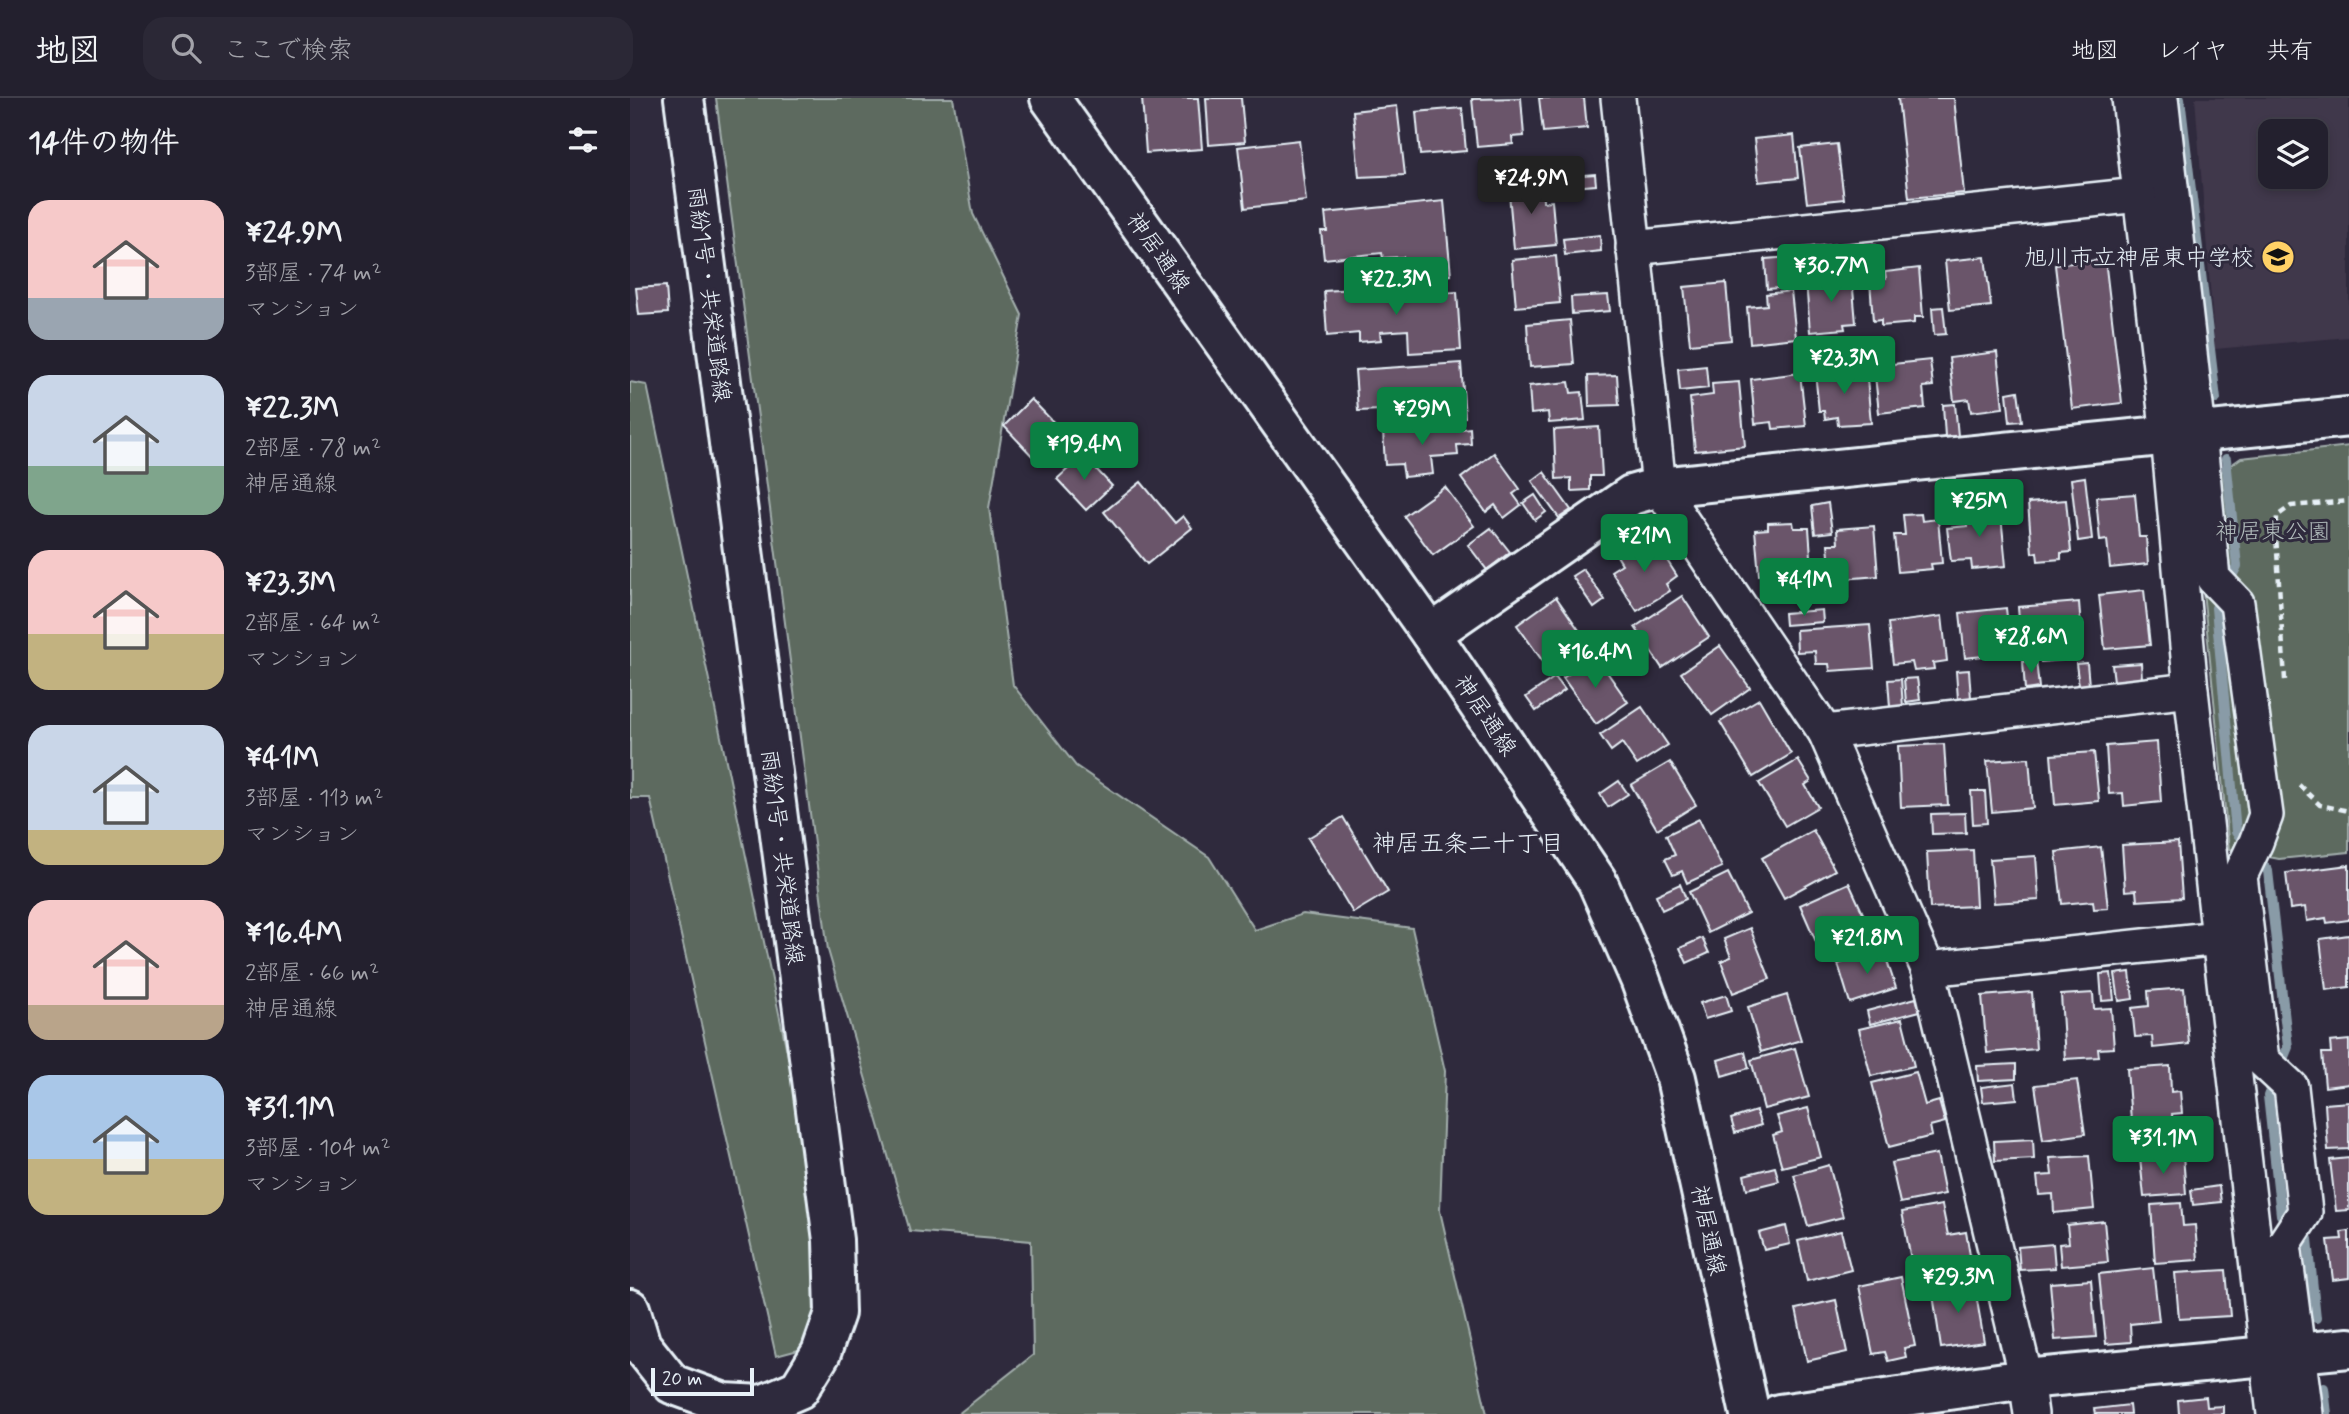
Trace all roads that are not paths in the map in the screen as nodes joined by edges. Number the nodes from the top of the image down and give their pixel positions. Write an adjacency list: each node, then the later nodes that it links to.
1 (684, 98): 16 (street, 雨紛1号・共栄道路線)
2 (1050, 98): 11 (street, 神居通線)
3 (1618, 98): 7 (street)
4 (2129, 98): 6 (street)
5 (2161, 98): 9 (street)
6 (2139, 195): 7 (street); 9 (street)
7 (1633, 248): 10 (street)
8 (2349, 417): 9 (street)
9 (2184, 434): 10 (street); 12 (street); 18 (street)
10 (1659, 487): 11 (street); 13 (street)
11 (1431, 634): 20 (street, 神居通線)
12 (2191, 690): 13 (street); 14 (street)
13 (1825, 732): 15 (street)
14 (2219, 938): 15 (street); 18 (street)
15 (1928, 969): 19 (street)
16 (630, 1309)
17 (2349, 1348): 18 (street)
18 (2284, 1355): 19 (street); 22 (street); 23 (street)
19 (2029, 1397): 21 (street)
20 (1750, 1414)
21 (1779, 1414)
22 (2274, 1414)
23 (2306, 1414)

